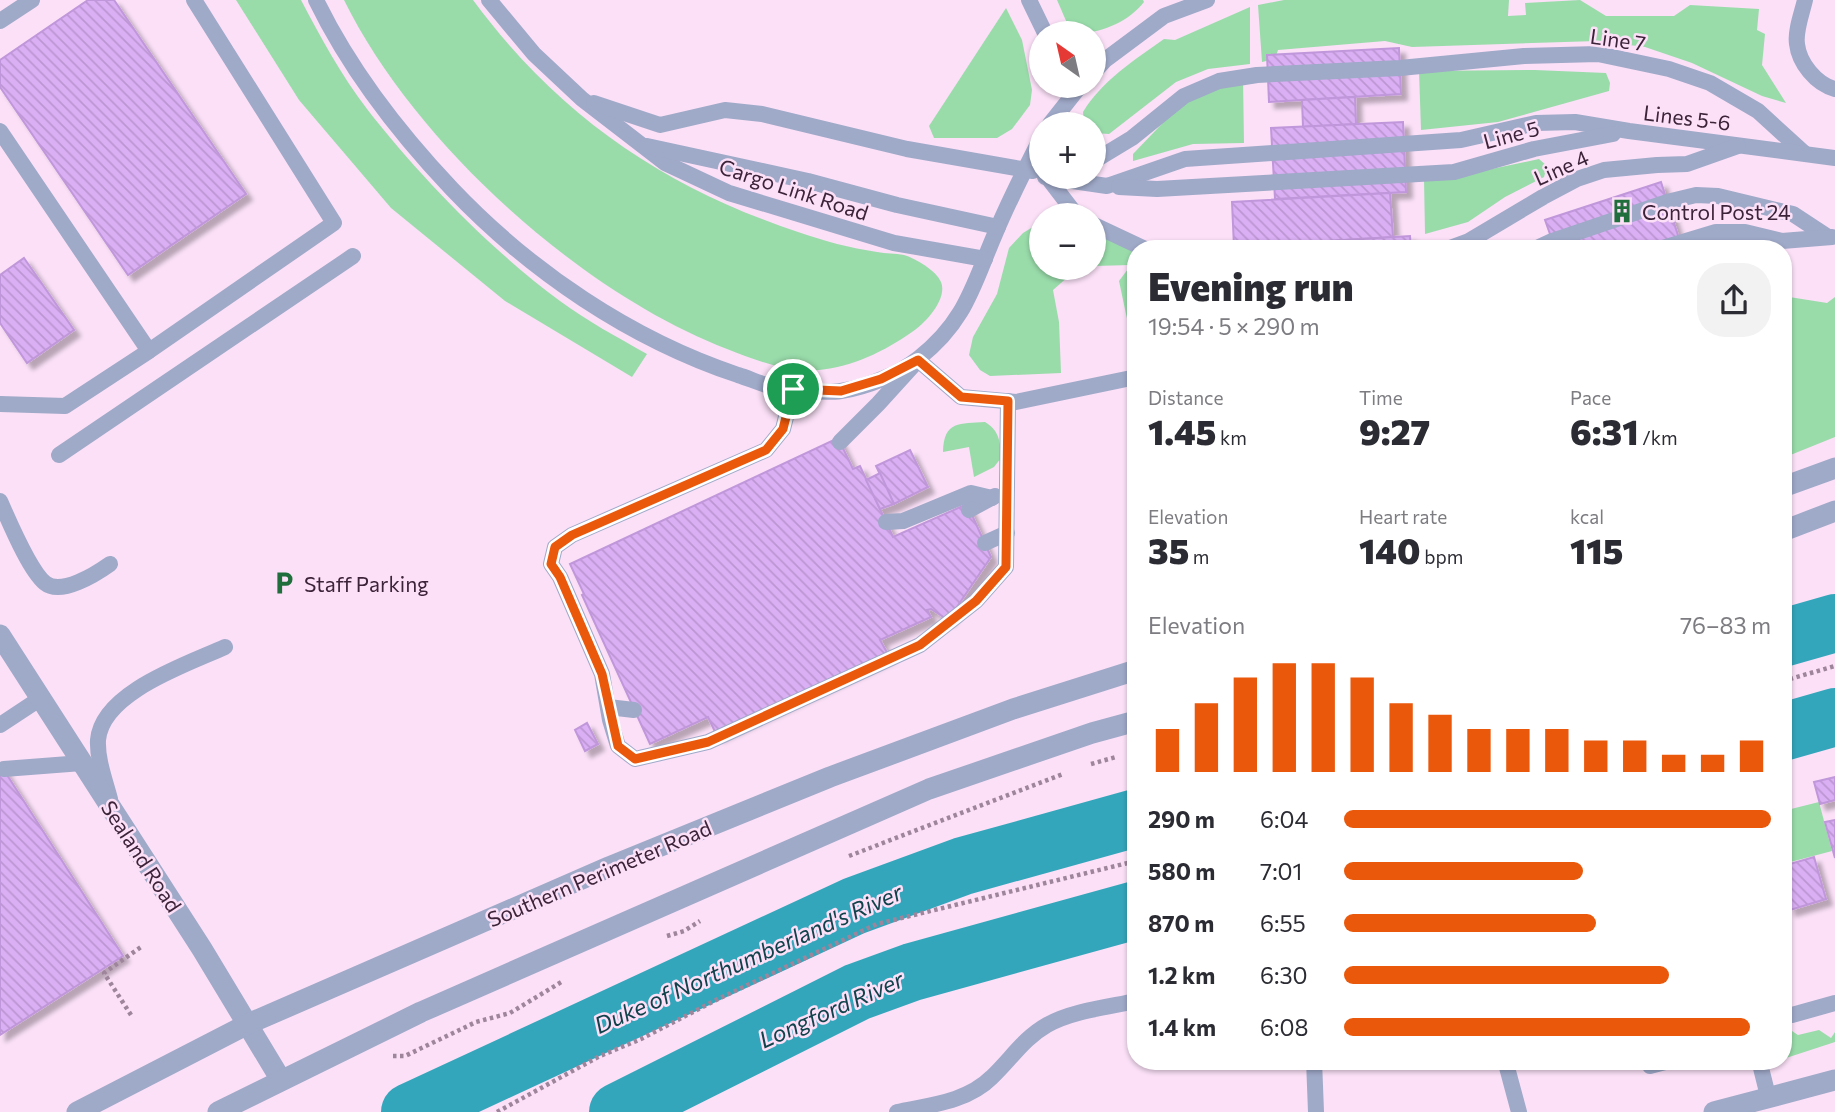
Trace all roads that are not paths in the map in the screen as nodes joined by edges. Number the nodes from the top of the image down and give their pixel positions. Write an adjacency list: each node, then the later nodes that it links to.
1 (32, 0): 8 (lane)
2 (194, 0): 37 (lane)
3 (316, 0): 40 (lane)
4 (489, 0): 12 (lane, Cargo Link Road)
5 (1029, 0): 9 (lane)
6 (1206, 0): 10 (lane)
7 (1805, 0): 11 (lane)
8 (0, 21)
9 (1039, 21)
10 (1106, 60)
11 (1835, 89)
12 (582, 99): 15 (lane, Cargo Link Road); 21 (lane)
13 (0, 131): 37 (lane)
14 (1629, 131): 16 (lane, Lines 5-6); 23 (lane, Line 5); 23 (lane)
15 (641, 145): 26 (lane); 36 (lane, Cargo Link Road)
16 (1740, 145): 18 (lane, Lines 5-6); 30 (lane, Line 4)
17 (1106, 153): 18 (lane, Line 7)
18 (1804, 153): 19 (lane, Lines 5-6)
19 (1835, 158)
20 (1029, 160): 21 (lane)
21 (1025, 168): 22 (lane); 26 (lane)
22 (1029, 170)
23 (1107, 186)
24 (1056, 189): 25 (lane)
25 (1067, 203)
26 (998, 226): 36 (lane)
27 (1106, 231): 29 (lane)
28 (1832, 237): 31 (lane); 34 (lane)
29 (1127, 240)
30 (1471, 240)
31 (1555, 240)
32 (1691, 240): 33 (lane)
33 (1778, 240)
34 (1792, 240)
35 (353, 256): 44 (lane)
36 (985, 259): 38 (lane)
37 (149, 351): 42 (lane)
38 (918, 360): 40 (lane); 41 (lane); 43 (lane)
39 (1127, 379): 41 (lane)
40 (793, 389): 58 (lane)
41 (1008, 401): 47 (lane)
42 (0, 404)
43 (840, 442)
44 (58, 455)
45 (1835, 468): 46 (street)
46 (1792, 483)
47 (1008, 489): 48 (lane); 54 (lane)
48 (992, 498): 50 (lane); 52 (lane)
49 (0, 501): 56 (lane)
50 (969, 510)
51 (1835, 510): 53 (street)
52 (886, 522)
53 (1792, 527)
54 (1007, 533): 55 (lane); 65 (lane)
55 (985, 543)
56 (110, 564)
57 (0, 635): 64 (street, Sealand Road)
58 (586, 639): 60 (lane); 62 (lane)
59 (225, 647): 71 (lane)
60 (607, 650)
61 (1127, 673): 75 (street, Southern Perimeter Road)
62 (602, 674): 63 (lane); 65 (lane)
63 (619, 676)
64 (41, 698): 68 (lane); 69 (street, Sealand Road)
65 (608, 707): 66 (lane)
66 (634, 710)
67 (1127, 723): 79 (street)
68 (0, 725)
69 (82, 763): 70 (lane); 71 (street, Sealand Road)
70 (4, 769)
71 (112, 810): 75 (street, Sealand Road)
72 (1127, 1003): 84 (lane)
73 (1835, 1003): 74 (lane)
74 (1792, 1015)
75 (248, 1024): 79 (street, Sealand Road); 82 (street, Southern Perimeter Road)
76 (1314, 1070): 85 (lane)
77 (1508, 1070): 86 (lane)
78 (1762, 1070): 81 (lane)
79 (281, 1080): 83 (street)
80 (1835, 1080): 81 (street)
81 (1768, 1096): 87 (street)
82 (77, 1112)
83 (218, 1112)
84 (897, 1112)
85 (1316, 1112)
86 (1519, 1112)
87 (1714, 1112)

